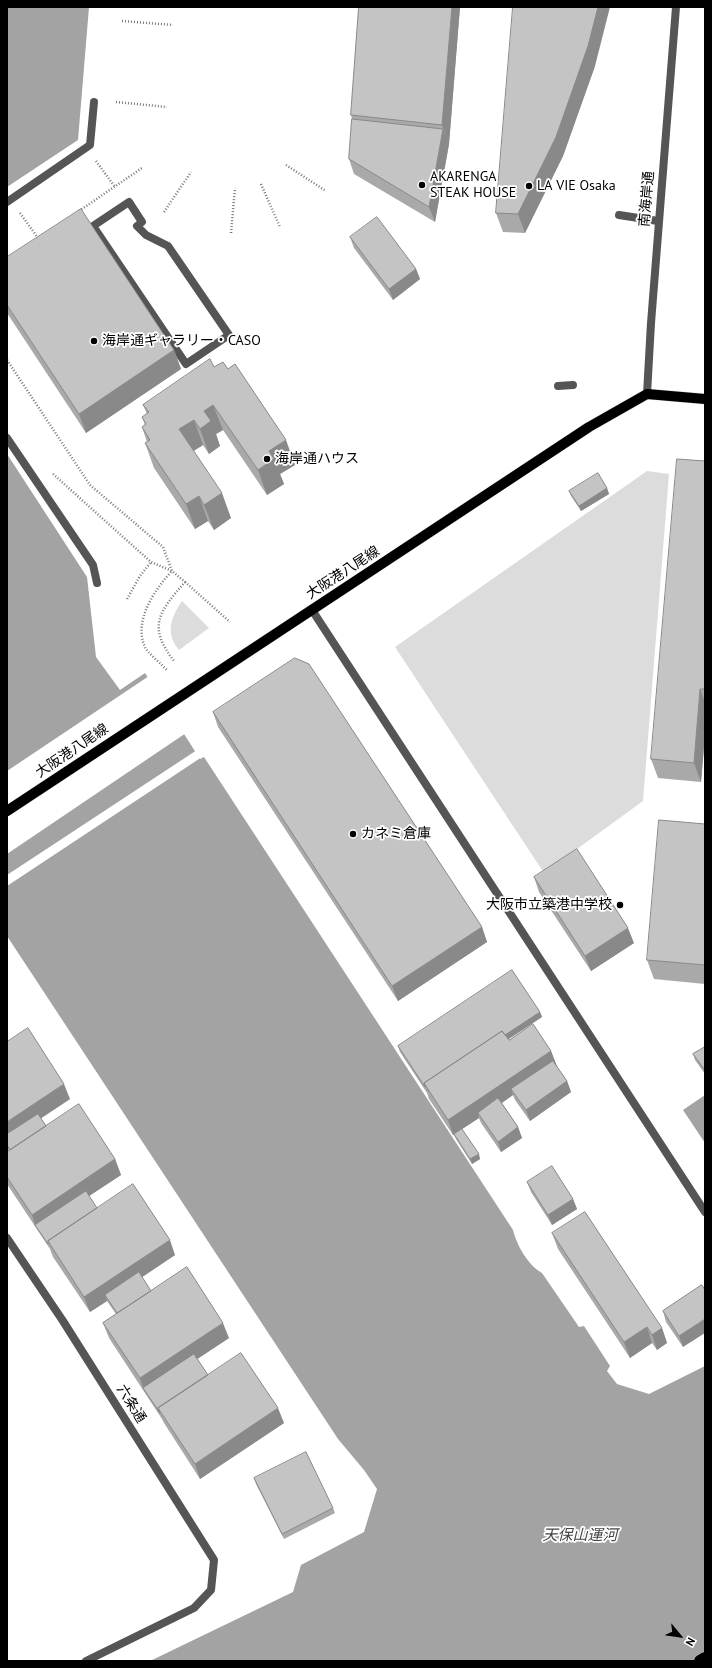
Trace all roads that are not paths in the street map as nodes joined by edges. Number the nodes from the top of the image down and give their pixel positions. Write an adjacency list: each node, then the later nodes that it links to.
1 (676, 7): 5 (street, 南海岸通)
2 (94, 102): 3 (street)
3 (9, 201)
4 (619, 215): 5 (street)
5 (658, 221): 9 (street, 南海岸通)
6 (229, 335): 6 (street)
7 (573, 385): 8 (street)
8 (558, 386)
9 (647, 394): 10 (main road); 13 (main road, 大阪港八尾線)
10 (705, 399)
11 (7, 438): 12 (street)
12 (97, 583)
13 (312, 610): 14 (main road, 大阪港八尾線); 15 (street)
14 (7, 811)
15 (705, 1212)
16 (7, 1238): 18 (street, 六条通)
17 (705, 1658): 19 (highway)
18 (86, 1661)
19 (700, 1661)

